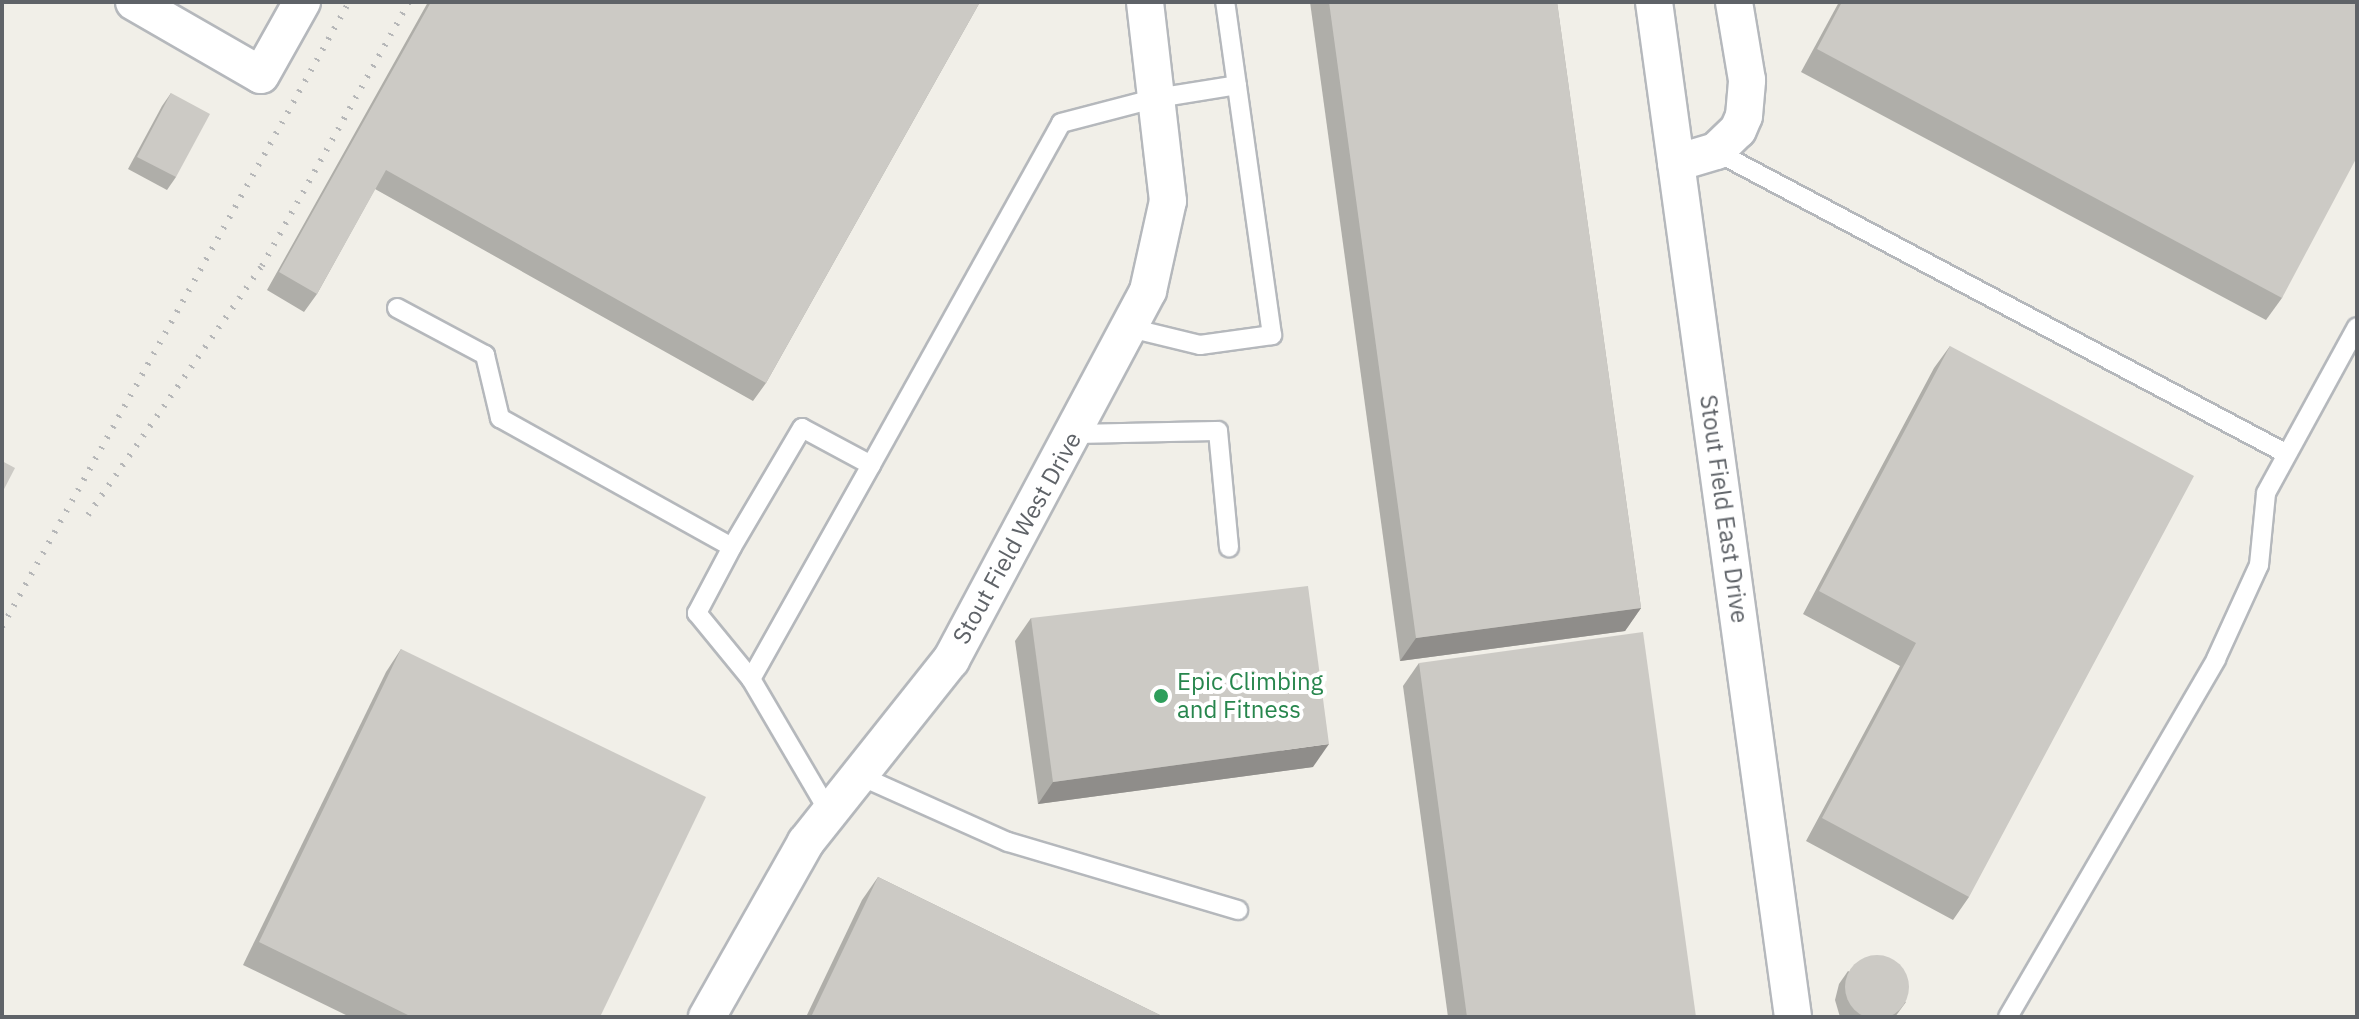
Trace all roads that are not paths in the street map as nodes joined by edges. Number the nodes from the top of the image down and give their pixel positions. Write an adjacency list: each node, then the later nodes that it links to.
1 (134, 2): 2 (street)
2 (302, 2)
3 (1145, 2): 8 (street, Stout Field West Drive)
4 (1225, 2): 7 (lane)
5 (1654, 2): 10 (street, Stout Field East Drive)
6 (1734, 2): 9 (street)
7 (1237, 85): 8 (lane); 13 (lane)
8 (1157, 98): 13 (street, Stout Field West Drive); 16 (lane)
9 (1715, 151): 10 (street); 15 (lane)
10 (1676, 163): 24 (street, Stout Field East Drive)
11 (397, 308): 17 (lane)
12 (2357, 327): 15 (lane)
13 (1130, 328): 14 (street, Stout Field West Drive)
14 (1074, 434): 18 (lane); 20 (street, Stout Field West Drive)
15 (2287, 454): 25 (lane)
16 (871, 465): 17 (lane); 19 (lane)
17 (732, 547): 19 (lane)
18 (1229, 547)
19 (751, 679): 21 (lane)
20 (858, 775): 21 (street, Stout Field West Drive); 22 (lane)
21 (828, 810): 23 (street, Stout Field West Drive)
22 (1238, 910)
23 (707, 1017)
24 (1793, 1017)
25 (2008, 1017)

